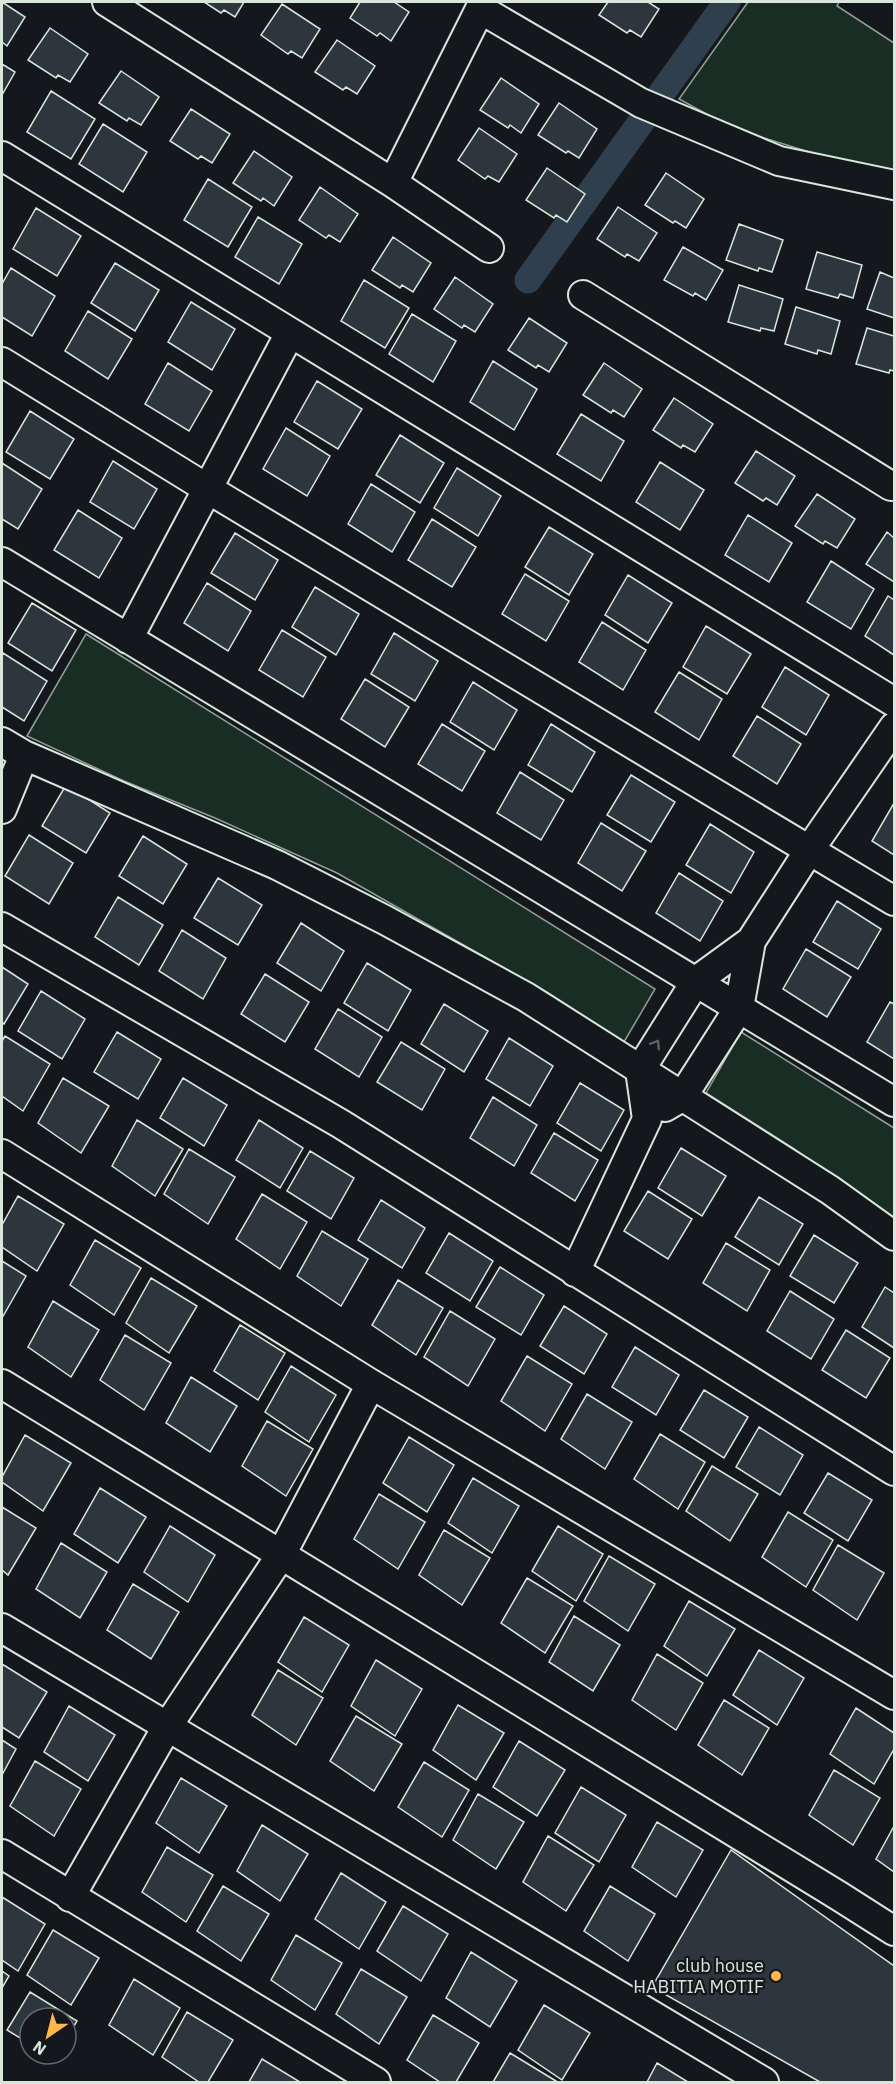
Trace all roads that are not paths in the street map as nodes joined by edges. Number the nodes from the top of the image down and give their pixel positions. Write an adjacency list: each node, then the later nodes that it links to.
1 (107, 2): 4 (street)
2 (478, 4): 4 (street); 5 (street)
3 (2, 156): 8 (street)
4 (393, 183): 6 (street)
5 (894, 185)
6 (489, 248)
7 (583, 295): 10 (street)
8 (290, 333): 11 (street); 14 (street)
9 (2, 362): 11 (street)
10 (893, 484)
11 (208, 489): 13 (street); 18 (street)
12 (2, 562): 13 (street)
13 (128, 639): 22 (street)
14 (894, 702)
15 (894, 727): 18 (street)
16 (13, 749): 17 (street); 24 (street)
17 (2, 809)
18 (810, 849): 19 (street); 21 (street)
19 (894, 901)
20 (2, 927): 30 (street)
21 (751, 941): 22 (street); 23 (street)
22 (696, 981): 23 (street); 24 (street, one-way to 22)
23 (739, 1008): 25 (street); 26 (street)
24 (640, 1070): 25 (street); 27 (street)
25 (682, 1096): 27 (street); 29 (street)
26 (894, 1102)
27 (647, 1119): 30 (street)
28 (2, 1154): 32 (street)
29 (894, 1236)
30 (575, 1272): 33 (street)
31 (2, 1384): 34 (street)
32 (371, 1384): 34 (street); 36 (street)
33 (894, 1472)
34 (281, 1555): 37 (street); 40 (street)
35 (2, 1628): 37 (street)
36 (894, 1695)
37 (167, 1727): 39 (street); 42 (street)
38 (2, 1854): 39 (street)
39 (70, 1897): 41 (street)
40 (894, 1931)
41 (376, 2082)
42 (764, 2082)

